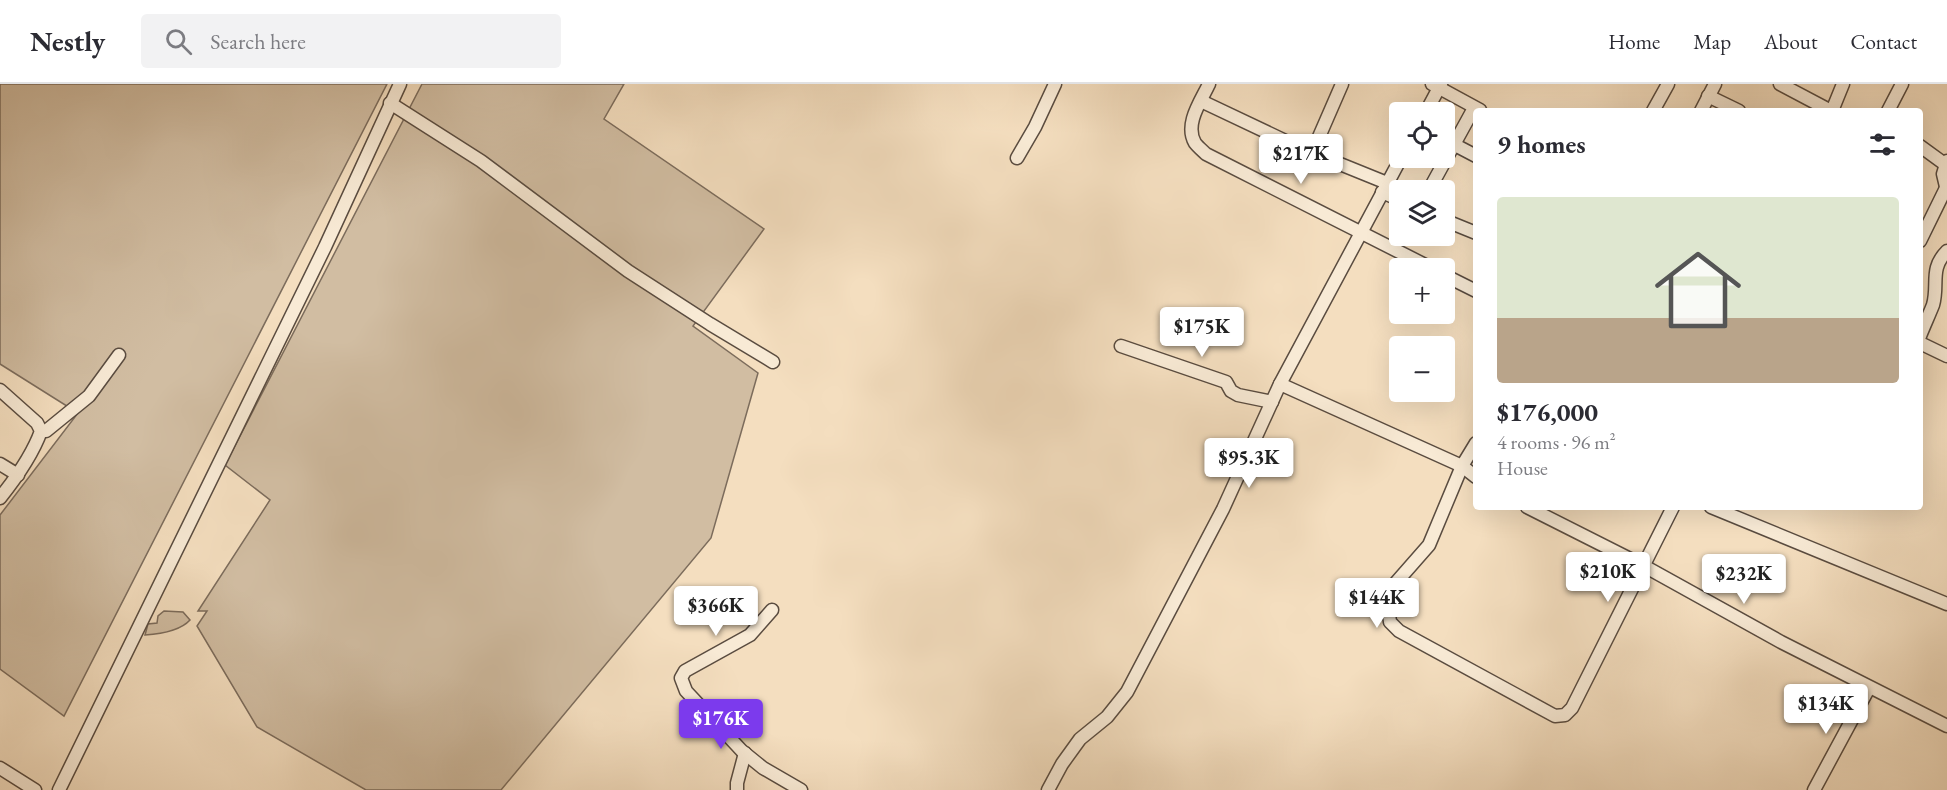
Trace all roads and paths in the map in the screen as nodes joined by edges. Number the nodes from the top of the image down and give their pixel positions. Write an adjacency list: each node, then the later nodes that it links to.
1 (400, 84): 14 (street)
2 (1055, 84): 27 (street)
3 (1209, 84): 12 (street)
4 (1342, 84): 25 (street)
5 (1668, 84): 16 (street)
6 (1714, 84): 11 (street)
7 (1780, 84): 19 (street)
8 (1844, 84): 20 (street)
9 (1902, 84): 21 (street)
10 (1438, 85): 13 (street); 15 (street)
11 (1708, 96): 17 (street); 18 (street)
12 (1201, 101): 25 (street); 34 (street)
13 (1430, 102)
14 (390, 103): 46 (street); 68 (street)
15 (1475, 108)
16 (1655, 108)
17 (1702, 108)
18 (1733, 108)
19 (1826, 108)
20 (1833, 108)
21 (1890, 108)
22 (1473, 116): 23 (street)
23 (1455, 145): 26 (street)
24 (1923, 149): 28 (street)
25 (1312, 153): 30 (street)
26 (1473, 154)
27 (1017, 158)
28 (1946, 163): 31 (street)
29 (1395, 168): 30 (street)
30 (1384, 187): 32 (street); 34 (street)
31 (1946, 189): 36 (street)
32 (1389, 191)
33 (1455, 224): 35 (street)
34 (1360, 232): 38 (street); 47 (street)
35 (1473, 232)
36 (1923, 235)
37 (1947, 251): 41 (street)
38 (1411, 258)
39 (1455, 280): 40 (street)
40 (1473, 290)
41 (1923, 328)
42 (1923, 344): 45 (street)
43 (1121, 346): 49 (street)
44 (119, 355): 50 (street)
45 (1947, 356)
46 (773, 362)
47 (1280, 384): 49 (street); 53 (street)
48 (0, 390): 50 (street)
49 (1272, 402): 71 (street)
50 (41, 431): 54 (street)
51 (1473, 447): 53 (street)
52 (0, 464): 54 (street)
53 (1462, 466): 55 (street); 60 (street)
54 (18, 475): 56 (street)
55 (1473, 475)
56 (0, 498)
57 (1533, 510): 60 (street)
58 (1672, 510): 60 (street)
59 (1718, 510): 61 (street)
60 (1644, 566): 63 (street)
61 (1947, 604)
62 (772, 610): 65 (street)
63 (1869, 688): 64 (street); 72 (street)
64 (1947, 726)
65 (745, 753): 69 (street); 70 (street)
66 (0, 768): 67 (street)
67 (35, 790)
68 (58, 790)
69 (737, 790)
70 (801, 790)
71 (1048, 790)
72 (1814, 790)

